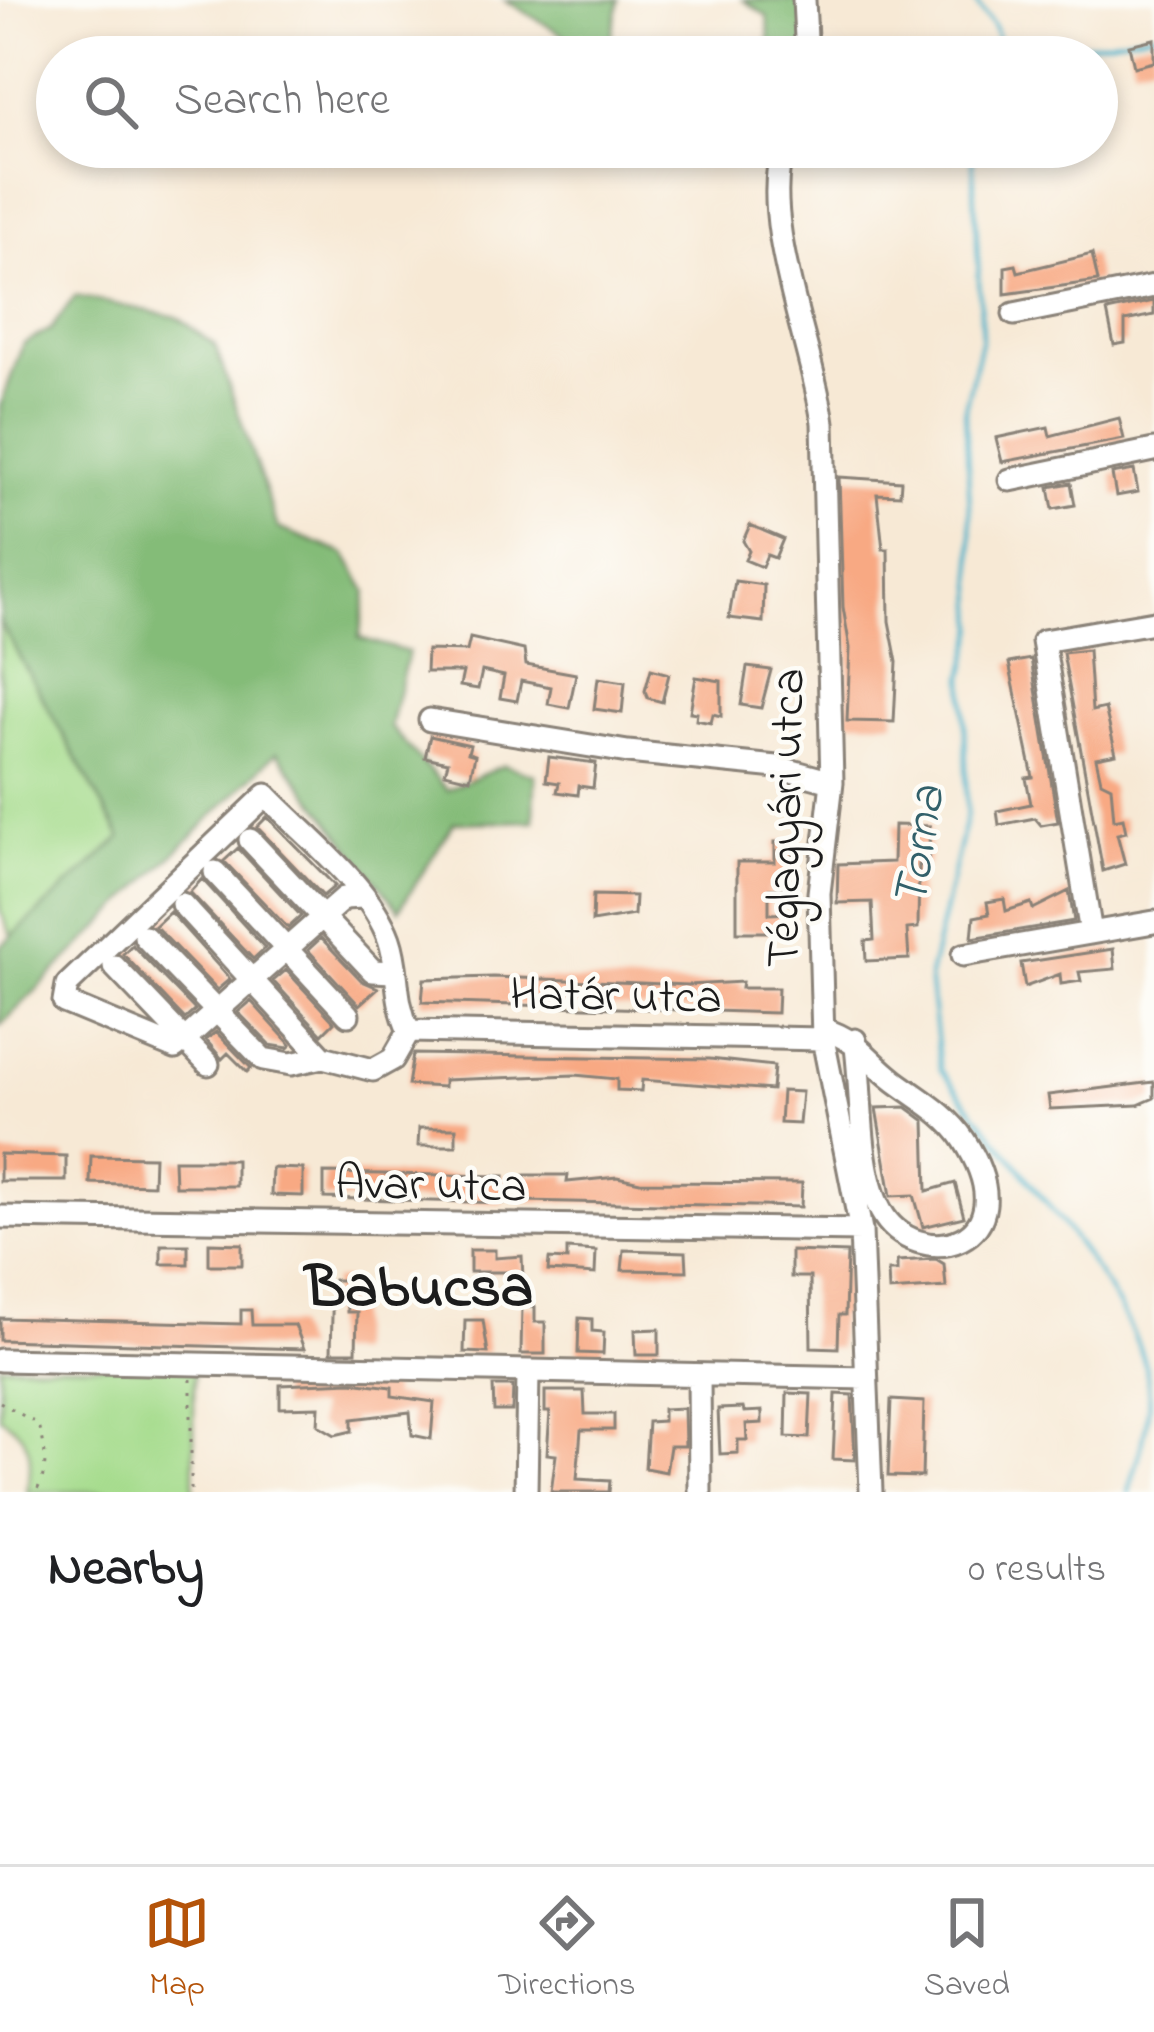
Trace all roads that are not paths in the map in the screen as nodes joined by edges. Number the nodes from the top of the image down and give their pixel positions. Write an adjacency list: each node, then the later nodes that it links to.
1 (804, 0): 2 (street)
2 (807, 36)
3 (782, 168): 10 (street, Téglagyári utca)
4 (1154, 286): 5 (street)
5 (1014, 314)
6 (1154, 450): 7 (street)
7 (1010, 480)
8 (1154, 622): 17 (street)
9 (430, 720): 10 (street)
10 (832, 782): 27 (street, Téglagyári utca)
11 (250, 840): 15 (street)
12 (215, 872): 19 (street)
13 (363, 898): 15 (street); 22 (street); 29 (street)
14 (182, 904): 23 (street)
15 (323, 917): 19 (street); 22 (street)
16 (1154, 922): 17 (street)
17 (1091, 933): 20 (street)
18 (145, 937): 24 (street)
19 (287, 950): 23 (street); 25 (street)
20 (963, 955)
21 (114, 965): 29 (street)
22 (393, 972): 26 (street)
23 (253, 981): 24 (street); 30 (street)
24 (218, 1013): 29 (street); 30 (street)
25 (348, 1015)
26 (409, 1031): 27 (street, Határ utca); 30 (street)
27 (823, 1034): 28 (street, Határ utca); 33 (street, Téglagyári utca)
28 (855, 1040): 28 (street)
29 (187, 1042): 31 (street)
30 (323, 1057)
31 (208, 1064)
32 (0, 1217): 33 (street, Avar utca)
33 (861, 1230): 37 (street, Téglagyári utca)
34 (0, 1360): 35 (street)
35 (528, 1373): 36 (street); 38 (street)
36 (699, 1376): 37 (street); 39 (street)
37 (866, 1378): 40 (street, Téglagyári utca)
38 (526, 1492)
39 (700, 1492)
40 (871, 1492)

